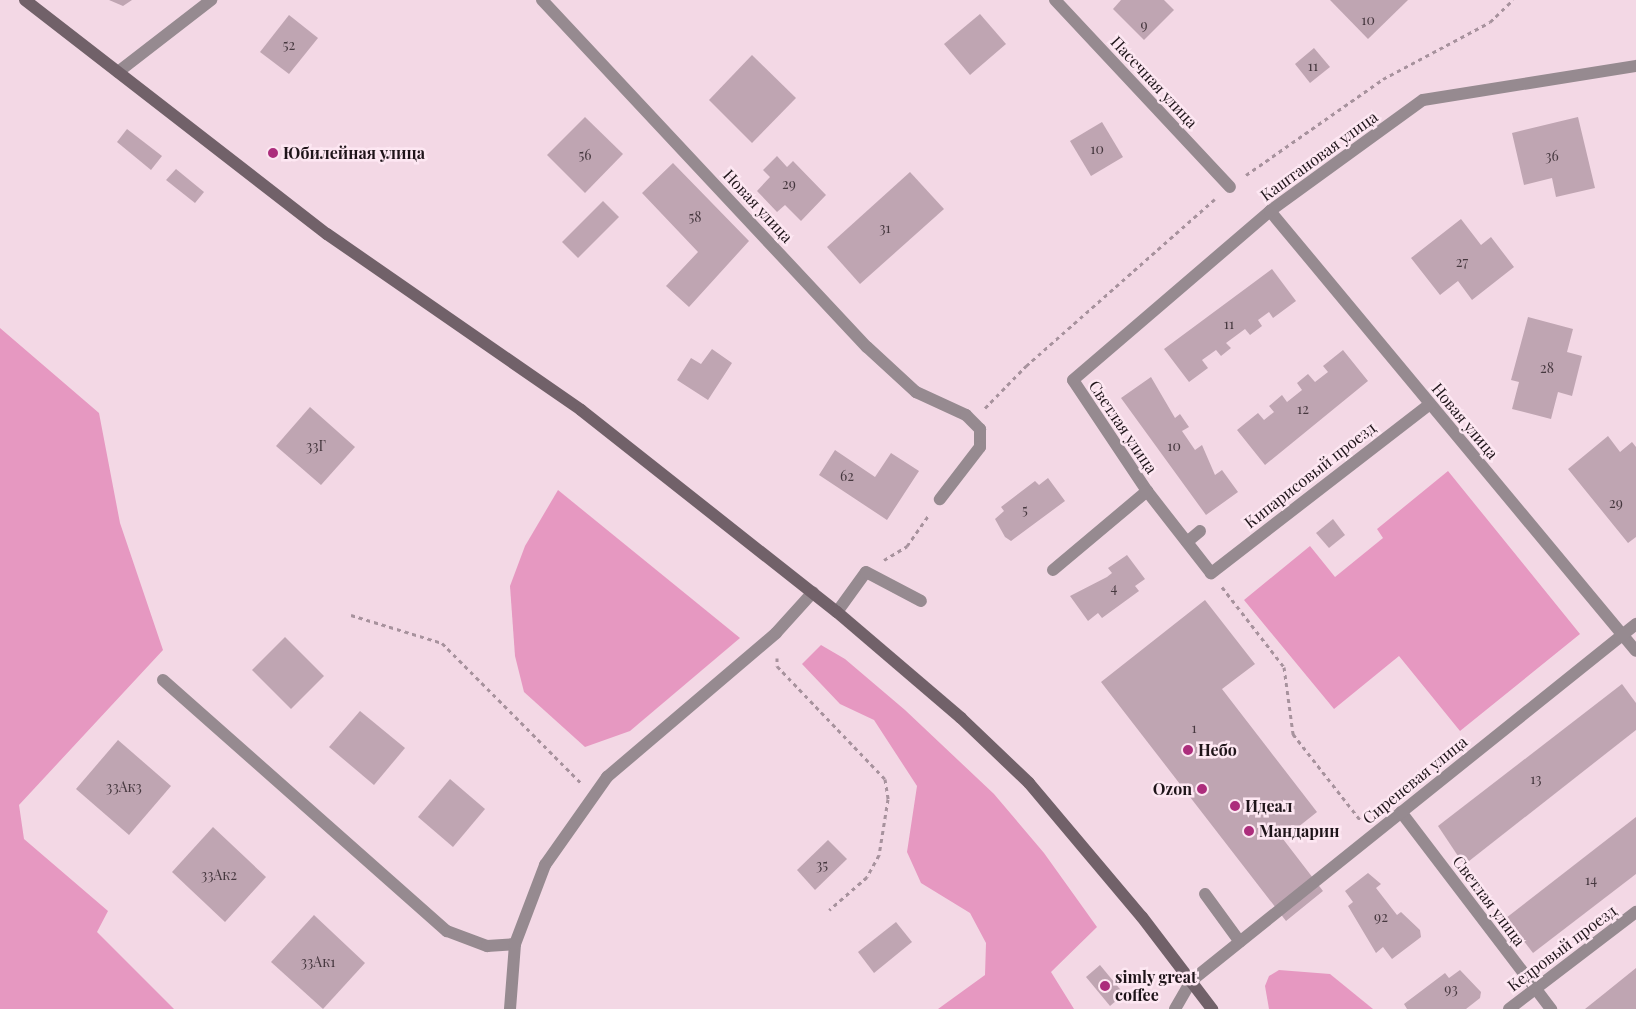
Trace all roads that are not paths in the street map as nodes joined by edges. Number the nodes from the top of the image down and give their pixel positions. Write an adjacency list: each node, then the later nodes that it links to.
1 (25, 0): 6 (main road)
2 (211, 0): 6 (street)
3 (542, 0): 12 (street, Новая улица)
4 (1055, 0): 7 (street, Пасечная улица)
5 (1636, 66): 8 (street, Каштановая улица)
6 (118, 72): 17 (main road)
7 (1230, 187)
8 (1270, 211): 9 (street, Каштановая улица); 10 (street, Новая улица)
9 (1073, 380): 11 (street, Светлая улица)
10 (1430, 404): 16 (street, Кипарисовый проезд); 21 (street, Новая улица)
11 (1147, 492): 14 (street, Светлая улица); 15 (street, Светлая улица)
12 (940, 499)
13 (1200, 531): 14 (street)
14 (1187, 542): 16 (street, Светлая улица)
15 (1053, 570)
16 (1211, 573)
17 (813, 592): 19 (main road); 28 (street)
18 (921, 601): 19 (street)
19 (837, 612): 29 (main road)
20 (1636, 624): 21 (street, Сиреневая улица)
21 (1623, 634): 22 (street, Новая улица); 24 (street, Сиреневая улица)
22 (1636, 651)
23 (162, 680): 28 (street)
24 (1401, 812): 27 (street, Сиреневая улица); 30 (street, Светлая улица)
25 (1205, 894): 27 (street)
26 (1636, 912): 30 (street, Кедровый проезд)
27 (1240, 942): 29 (street, Сиреневая улица)
28 (514, 944): 31 (street)
29 (1191, 981): 32 (street); 33 (main road)
30 (1535, 990): 34 (street, Кедровый проезд); 35 (street, Светлая улица)
31 (510, 1009)
32 (1175, 1009)
33 (1212, 1009)
34 (1508, 1009)
35 (1551, 1009)

